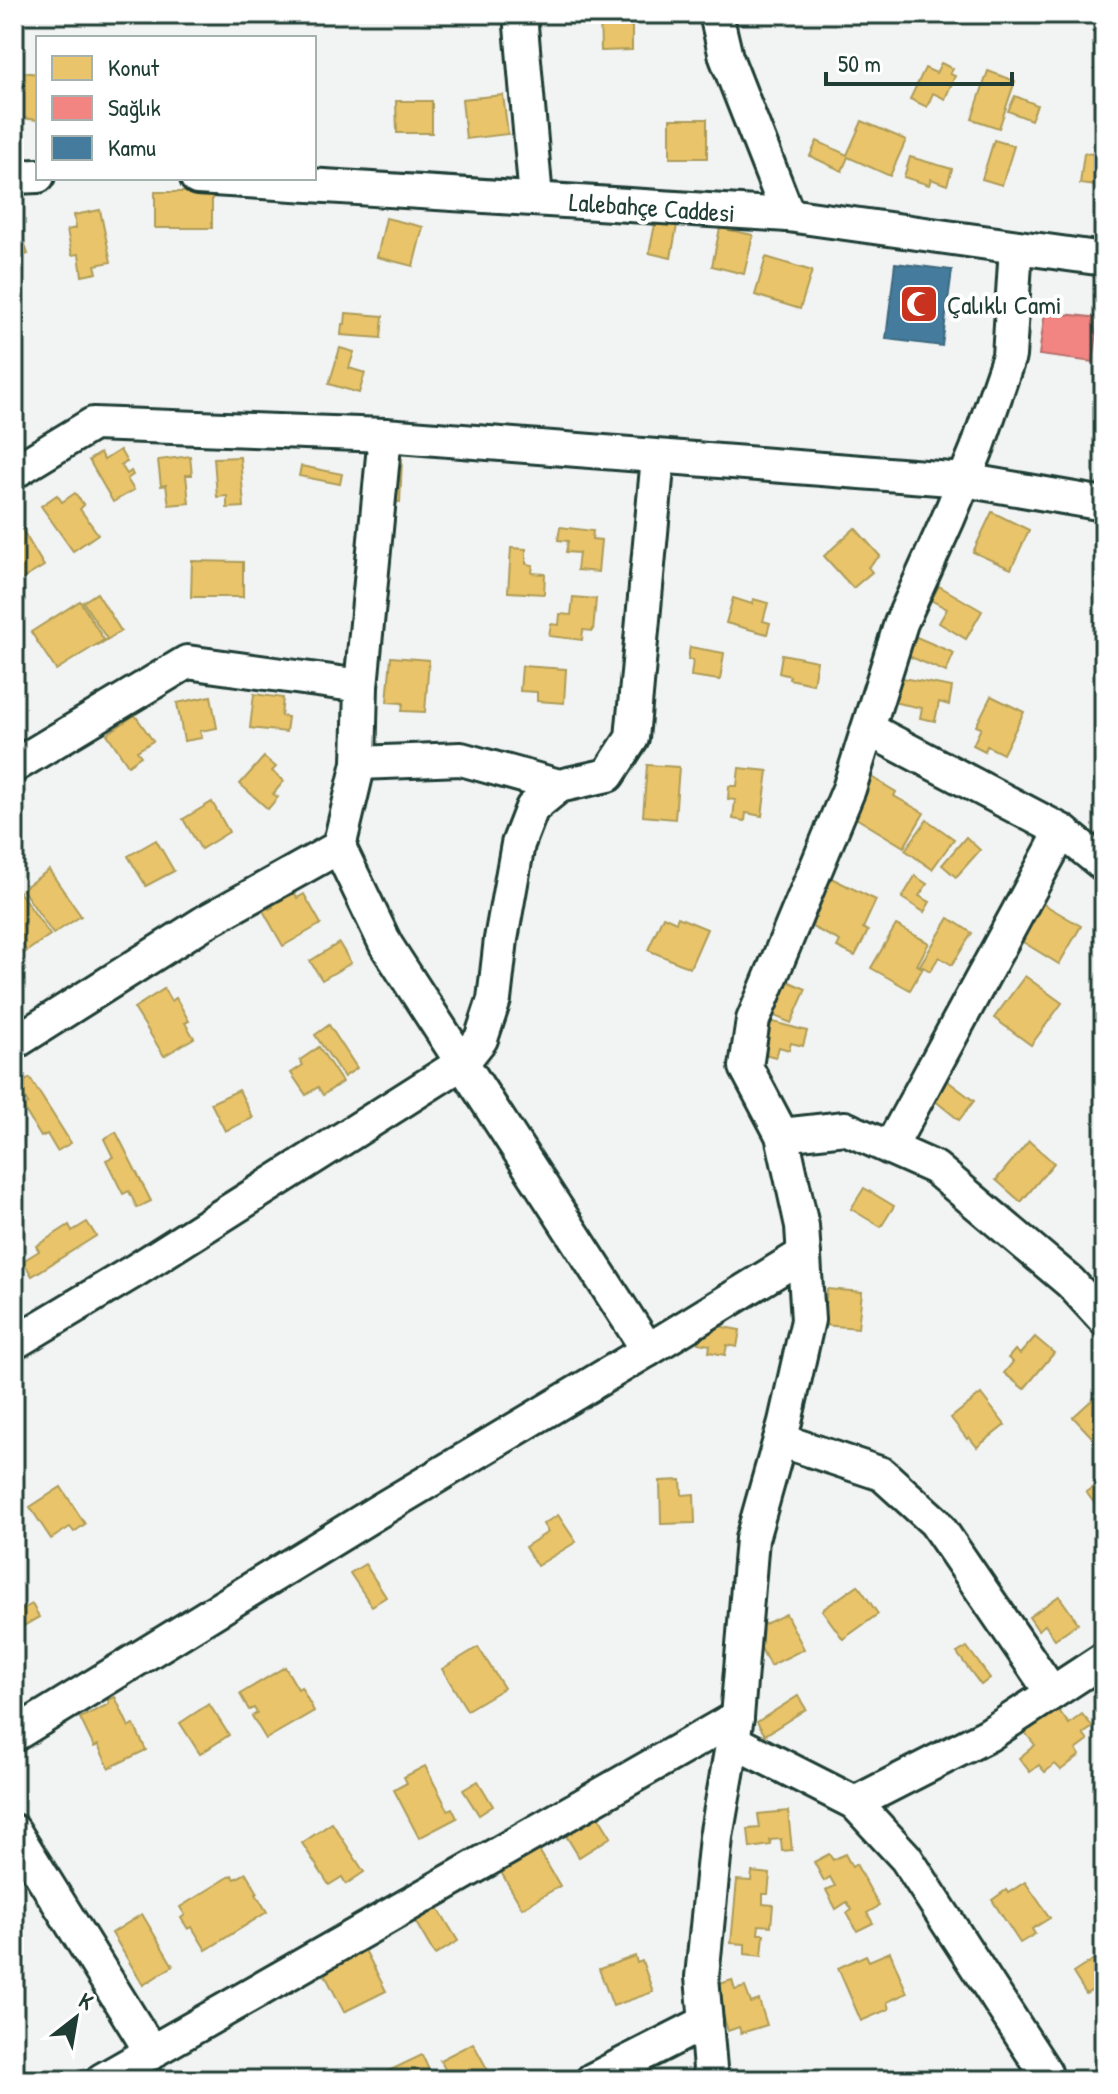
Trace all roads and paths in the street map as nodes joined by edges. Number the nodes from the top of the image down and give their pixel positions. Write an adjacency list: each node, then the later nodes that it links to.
1 (716, 14): 7 (street)
2 (521, 26): 6 (street)
3 (36, 176): 4 (street)
4 (14, 177)
5 (229, 180): 6 (street, Lalebahçe Caddesi)
6 (536, 199): 7 (street, Lalebahçe Caddesi)
7 (788, 215): 8 (street, Lalebahçe Caddesi)
8 (1016, 247): 9 (street, Lalebahçe Caddesi); 13 (street)
9 (1104, 259)
10 (385, 435): 11 (street); 12 (street); 15 (street)
11 (658, 457): 13 (street); 19 (street)
12 (17, 465)
13 (964, 480): 14 (street); 16 (street)
14 (1104, 504)
15 (361, 686): 17 (street); 18 (street)
16 (868, 729): 20 (street); 25 (street)
17 (359, 763): 19 (street); 21 (street)
18 (14, 766)
19 (559, 786): 24 (street)
20 (1062, 831): 22 (street); 26 (street)
21 (339, 847): 23 (street); 24 (street)
22 (1104, 865)
23 (14, 1043)
24 (462, 1063): 29 (street); 30 (street)
25 (782, 1135): 26 (street); 27 (street)
26 (890, 1148): 28 (street)
27 (804, 1254): 30 (street); 31 (street)
28 (1099, 1304)
29 (14, 1343)
30 (648, 1350): 35 (street)
31 (780, 1440): 33 (street); 34 (street)
32 (1104, 1659): 33 (street)
33 (1052, 1693): 36 (street)
34 (735, 1729): 36 (street); 38 (street); 39 (street)
35 (14, 1735)
36 (855, 1803): 40 (street)
37 (14, 1831): 39 (street)
38 (706, 2022): 42 (street); 43 (street)
39 (152, 2053): 41 (street)
40 (1038, 2077)
41 (102, 2080)
42 (592, 2080)
43 (711, 2080)

